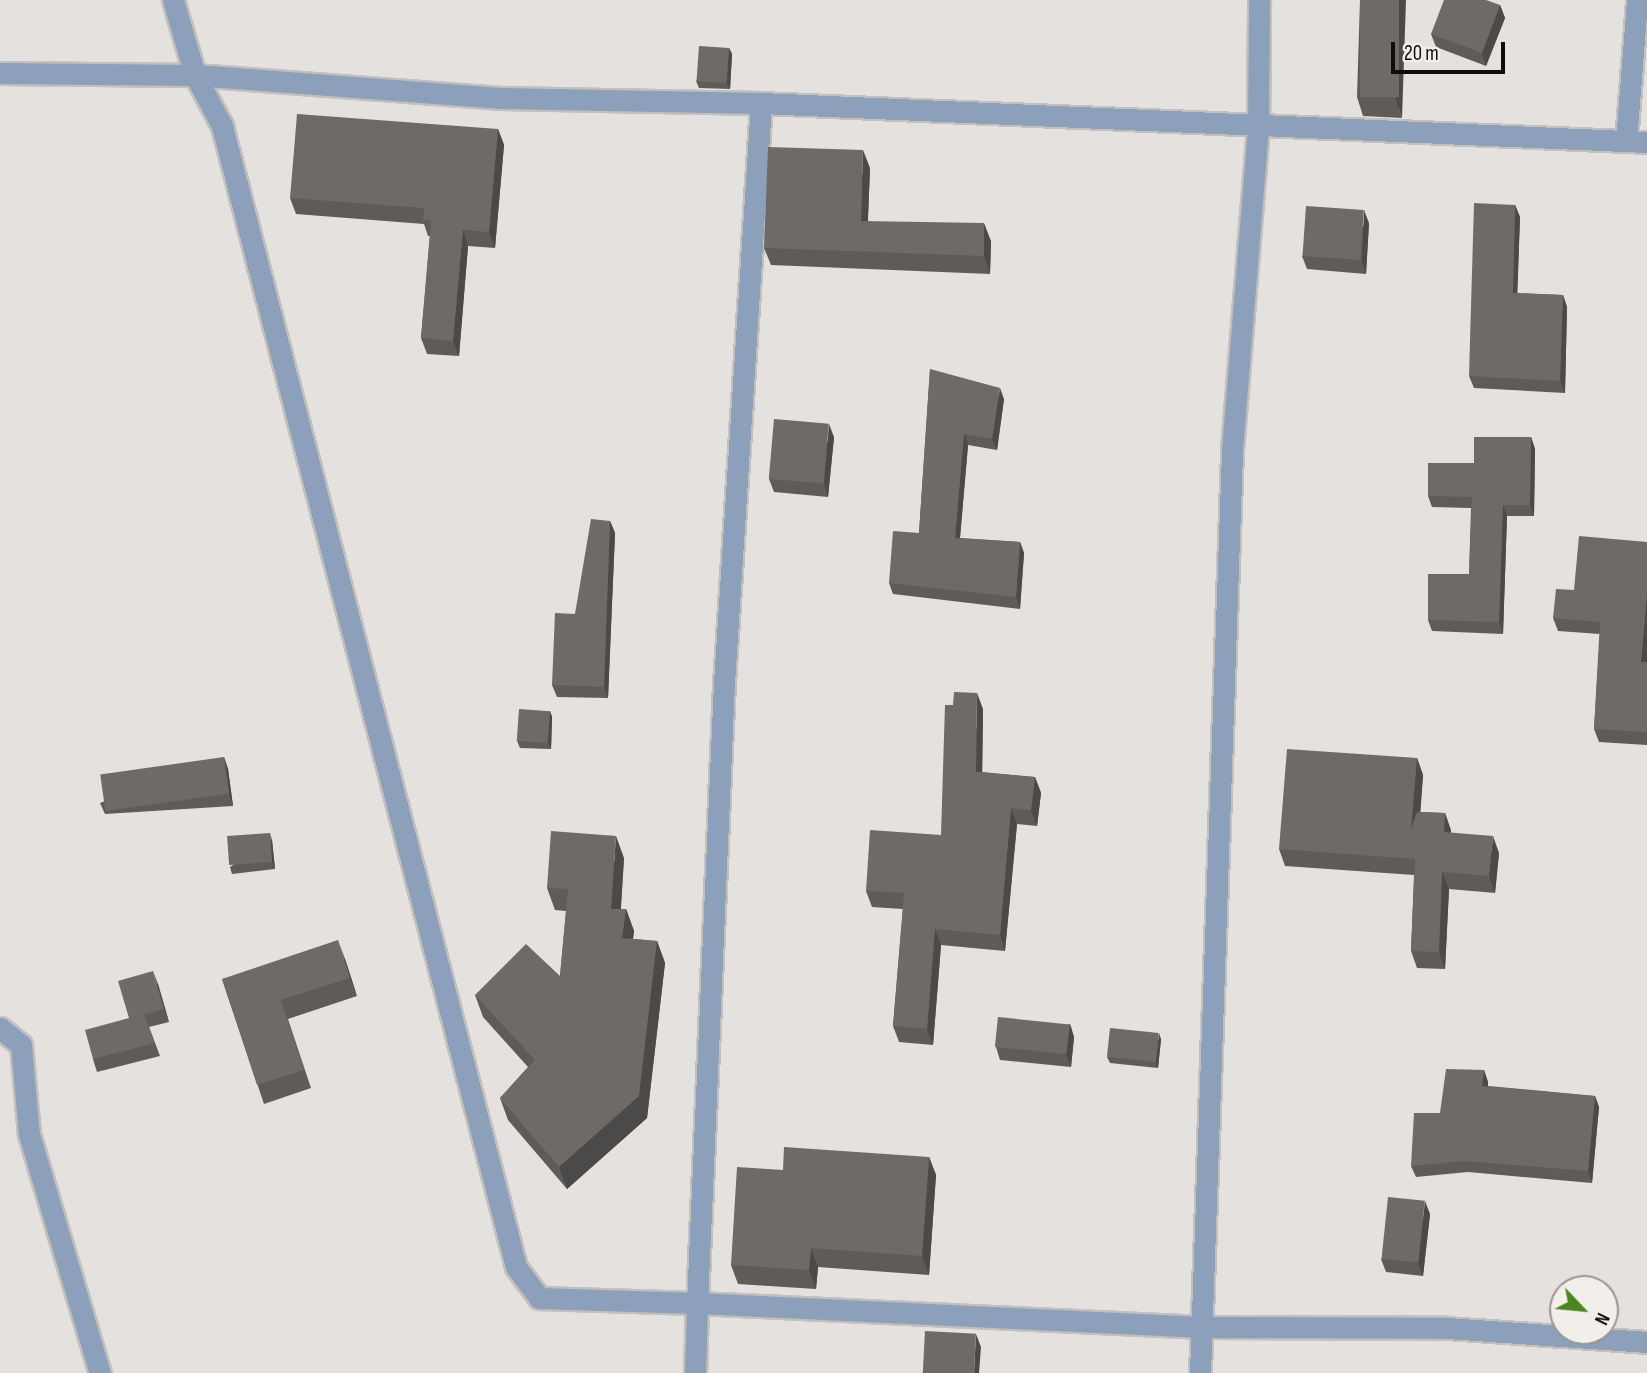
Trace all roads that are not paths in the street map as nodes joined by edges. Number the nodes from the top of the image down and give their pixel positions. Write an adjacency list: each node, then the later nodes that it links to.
1 (173, 0): 5 (street)
2 (1259, 0): 7 (street)
3 (1637, 0): 8 (street)
4 (0, 73): 5 (street)
5 (195, 75): 6 (street); 10 (street)
6 (761, 103): 7 (street); 10 (street)
7 (1258, 127): 8 (street); 11 (street)
8 (1637, 141)
9 (0, 1028): 13 (street)
10 (697, 1303): 11 (street); 14 (street)
11 (1204, 1327): 12 (street); 15 (street)
12 (1647, 1342)
13 (100, 1373)
14 (695, 1373)
15 (1200, 1373)

